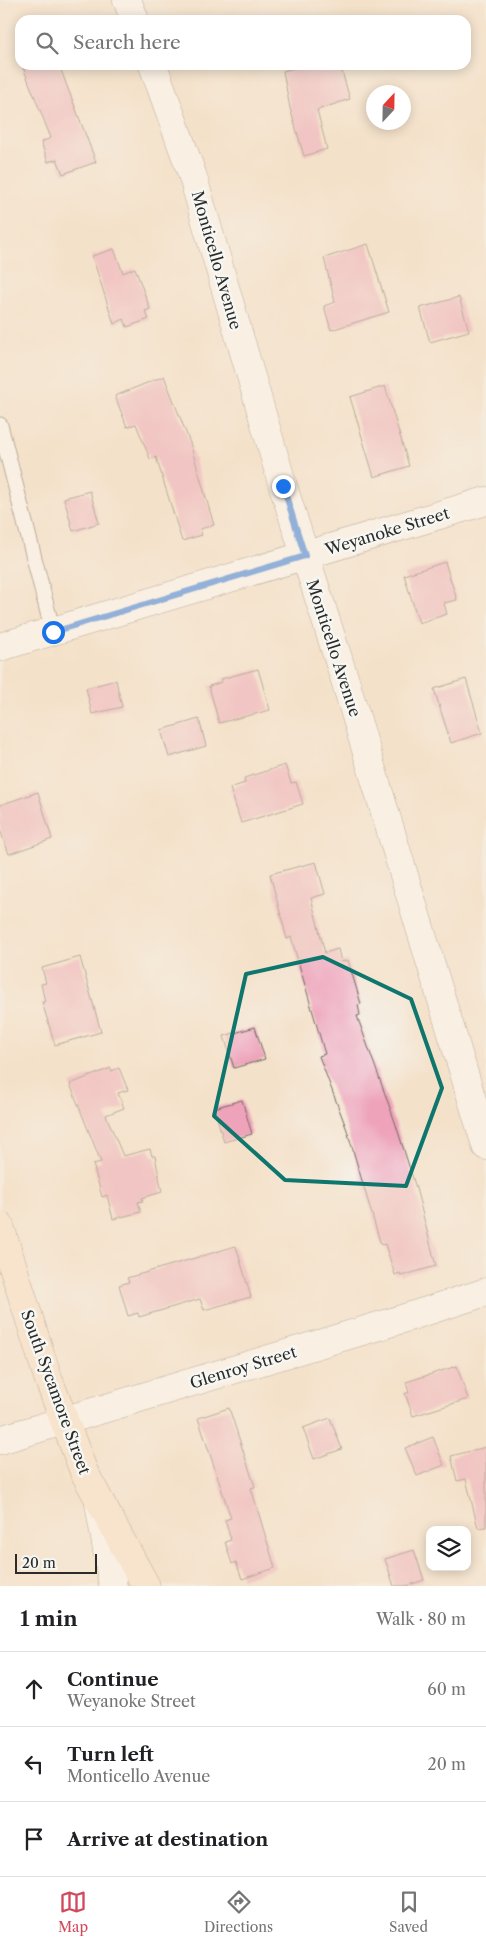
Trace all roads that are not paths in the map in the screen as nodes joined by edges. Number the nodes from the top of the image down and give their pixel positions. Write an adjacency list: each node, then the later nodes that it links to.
1 (127, 0): 2 (street)
2 (133, 15)
3 (155, 70): 6 (street, Monticello Avenue)
4 (0, 425): 7 (lane)
5 (486, 501): 6 (street, Weyanoke Street)
6 (305, 556): 7 (street, Weyanoke Street); 9 (street, Monticello Avenue)
7 (53, 632): 8 (street, Weyanoke Street)
8 (0, 647)
9 (486, 1146)
10 (0, 1226): 12 (main road, South Sycamore Street)
11 (486, 1292): 12 (street, Glenroy Street)
12 (64, 1420): 13 (street, Glenroy Street); 14 (main road, South Sycamore Street)
13 (0, 1440)
14 (98, 1499): 15 (street, South Sycamore Street); 16 (main road, South Sycamore Street)
15 (113, 1586)
16 (146, 1586)

